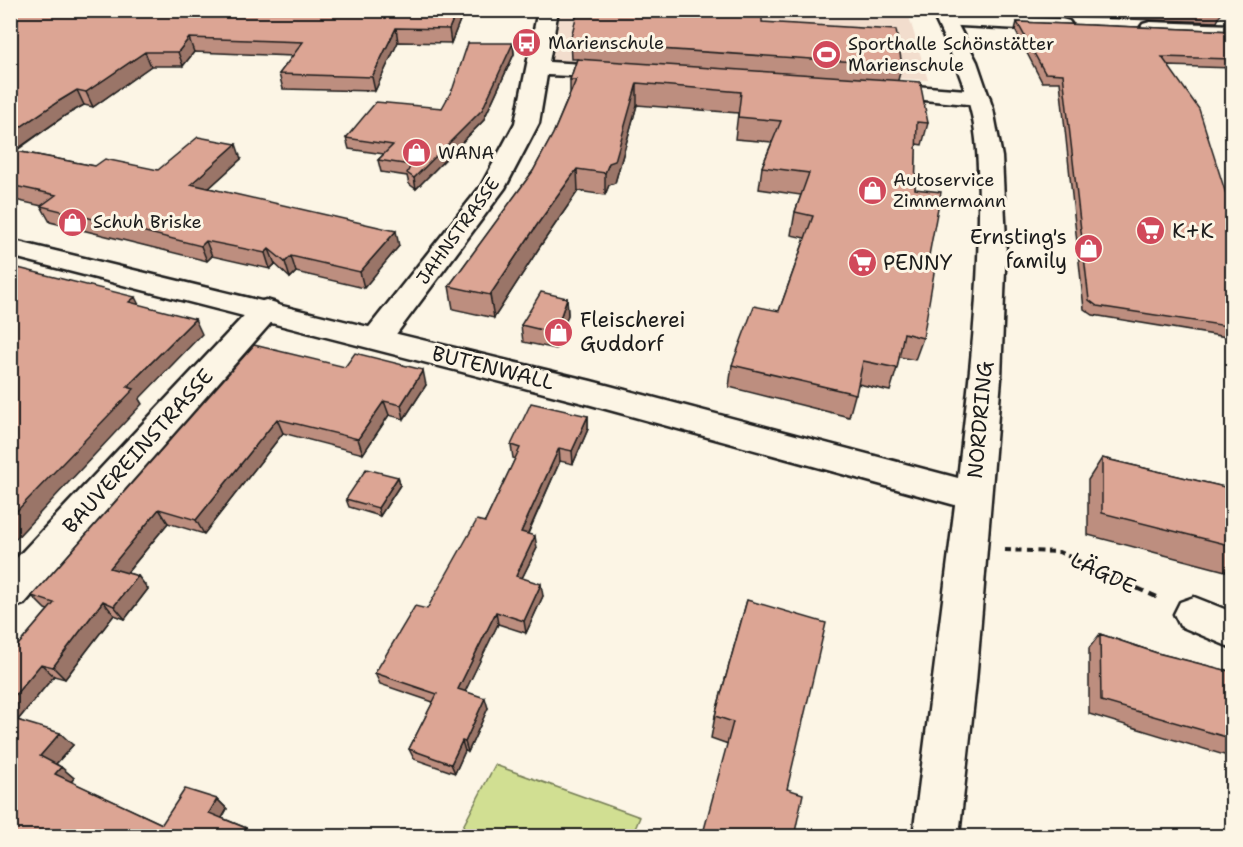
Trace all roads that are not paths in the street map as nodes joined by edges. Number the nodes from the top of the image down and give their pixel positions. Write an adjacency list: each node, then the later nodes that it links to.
1 (548, 10): 6 (main road, JAHNSTRASSE)
2 (943, 16): 3 (main road); 9 (main road, NORDRING)
3 (1078, 26)
4 (1125, 27): 5 (main road)
5 (1233, 31)
6 (539, 68): 7 (main road); 12 (main road, JAHNSTRASSE)
7 (645, 74)
8 (854, 88): 9 (main road)
9 (979, 98): 13 (main road, NORDRING)
10 (10, 248): 11 (main road, BUTENWALL)
11 (266, 310): 12 (main road, BUTENWALL); 14 (main road, BAUVEREINSTRASSE)
12 (377, 338): 13 (main road, BUTENWALL)
13 (973, 496): 17 (main road, NORDRING)
14 (10, 592)
15 (1194, 614): 16 (main road)
16 (1233, 630)
17 (936, 837)

